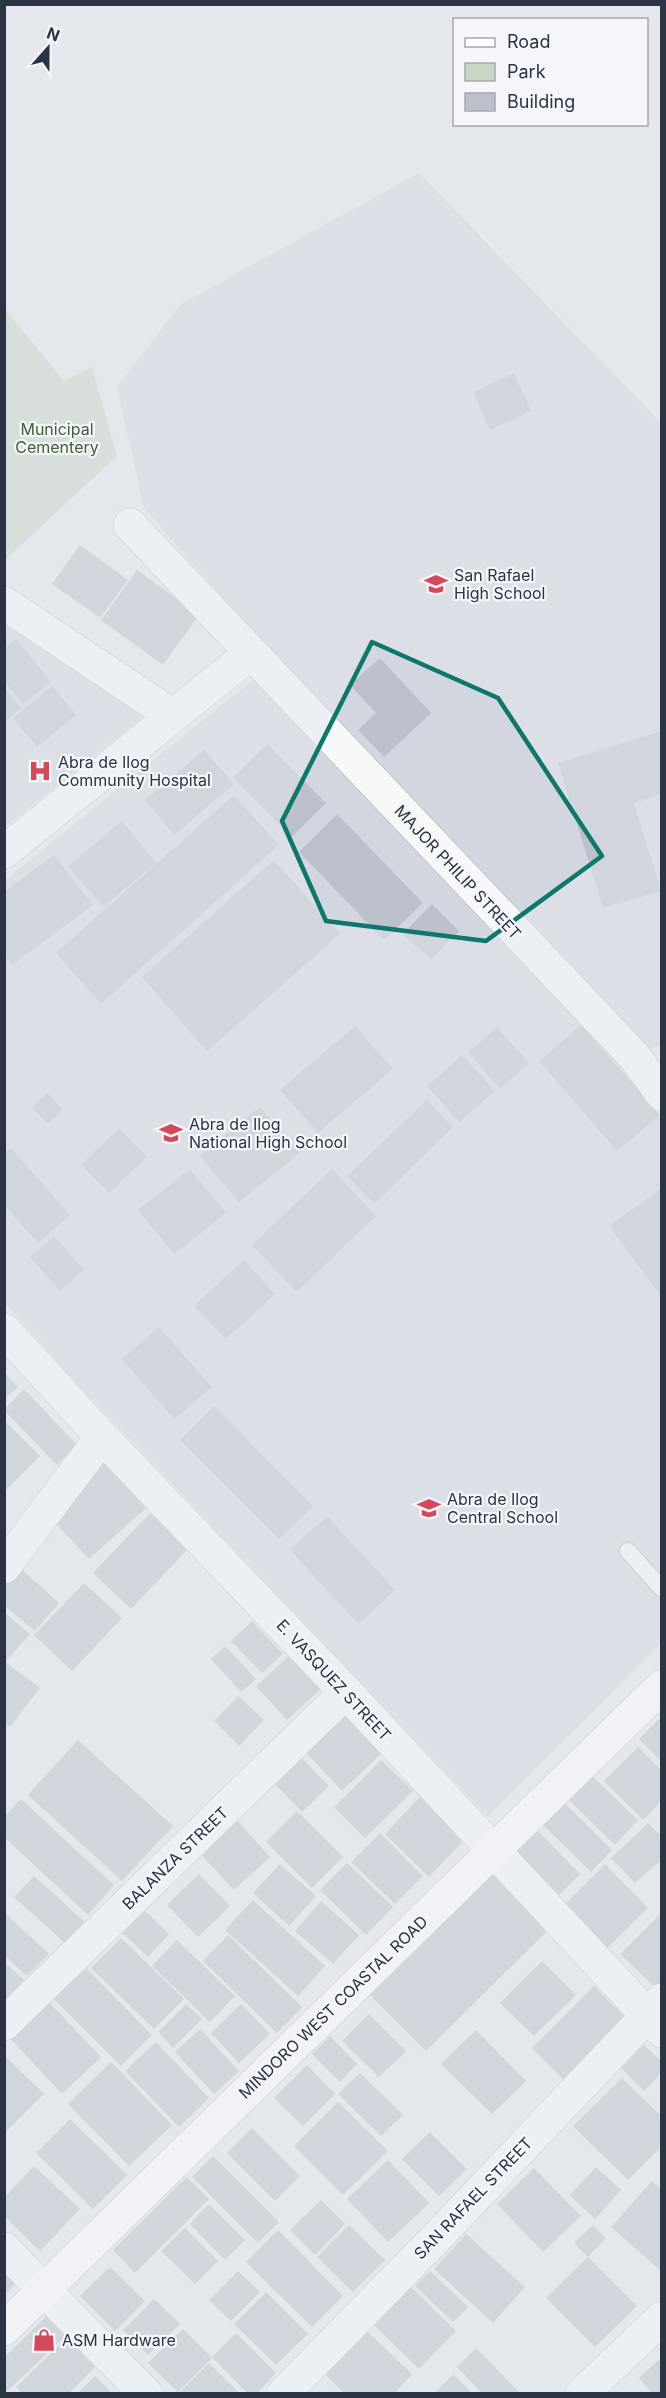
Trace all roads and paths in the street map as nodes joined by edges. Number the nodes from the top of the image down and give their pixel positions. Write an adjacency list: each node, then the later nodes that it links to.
1 (130, 525): 3 (street, MAJOR PHILIP STREET)
2 (4, 603): 4 (street)
3 (251, 653): 4 (street); 6 (street, MAJOR PHILIP STREET)
4 (173, 716): 5 (street)
5 (4, 852)
6 (662, 1094)
7 (4, 1330): 8 (street, E. VASQUEZ STREET)
8 (102, 1437): 10 (street); 13 (street, E. VASQUEZ STREET)
9 (628, 1551): 11 (lane)
10 (4, 1567)
11 (662, 1589)
12 (662, 1686): 14 (main road, MINDORO WEST COASTAL ROAD)
13 (346, 1692): 14 (street, E. VASQUEZ STREET); 16 (street, BALANZA STREET)
14 (494, 1850): 15 (street, E. VASQUEZ STREET); 18 (main road, MINDORO WEST COASTAL ROAD)
15 (657, 2016): 22 (street, SAN RAFAEL STREET)
16 (4, 2024)
17 (4, 2248): 18 (street)
18 (45, 2288): 20 (main road, MINDORO WEST COASTAL ROAD); 21 (street)
19 (662, 2318): 23 (street)
20 (4, 2329)
21 (146, 2394)
22 (283, 2394)
23 (582, 2394)

